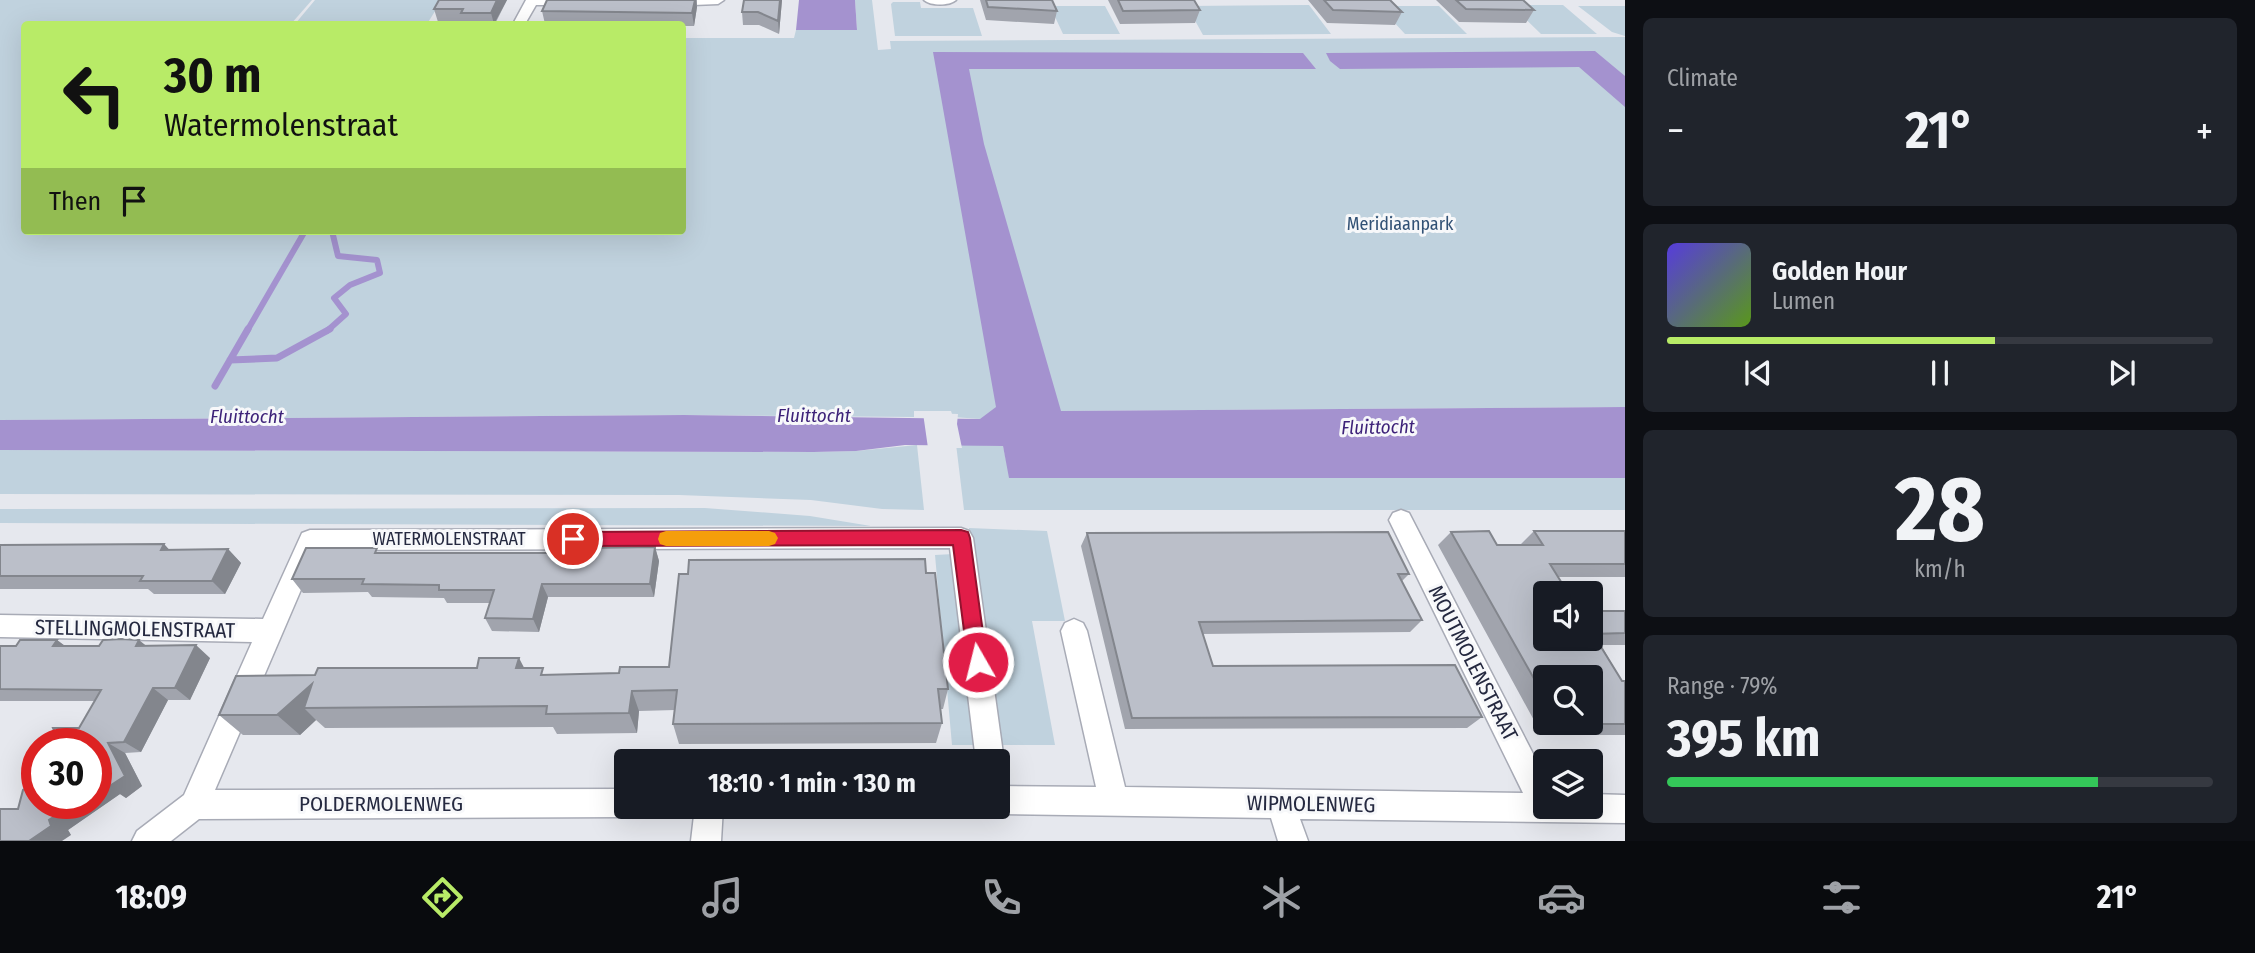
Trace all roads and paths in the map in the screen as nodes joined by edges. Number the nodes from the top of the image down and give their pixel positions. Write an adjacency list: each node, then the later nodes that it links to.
1 (930, 0): 2 (street)
2 (950, 0)
3 (532, 1): 4 (street); 7 (street)
4 (586, 1)
5 (654, 2): 6 (street)
6 (717, 3)
7 (521, 21)
8 (1402, 520): 13 (street, MOUTMOLENSTRAAT)
9 (0, 626): 10 (street, STELLINGMOLENSTRAAT)
10 (270, 631): 12 (street, WATERMOLENSTRAAT); 18 (street, WATERMOLENSTRAAT)
11 (1074, 631): 15 (street)
12 (988, 749)
13 (1533, 783)
14 (1010, 800): 15 (street, WIPMOLENWEG)
15 (1114, 802): 17 (street, WIPMOLENWEG)
16 (614, 803): 18 (street, POLDERMOLENWEG)
17 (1281, 804): 19 (street, WIPMOLENWEG); 25 (street)
18 (194, 805): 23 (street)
19 (1533, 807)
20 (1603, 808): 21 (street, WIPMOLENWEG)
21 (1625, 809)
22 (708, 819): 24 (street)
23 (146, 841)
24 (706, 841)
25 (1293, 841)

